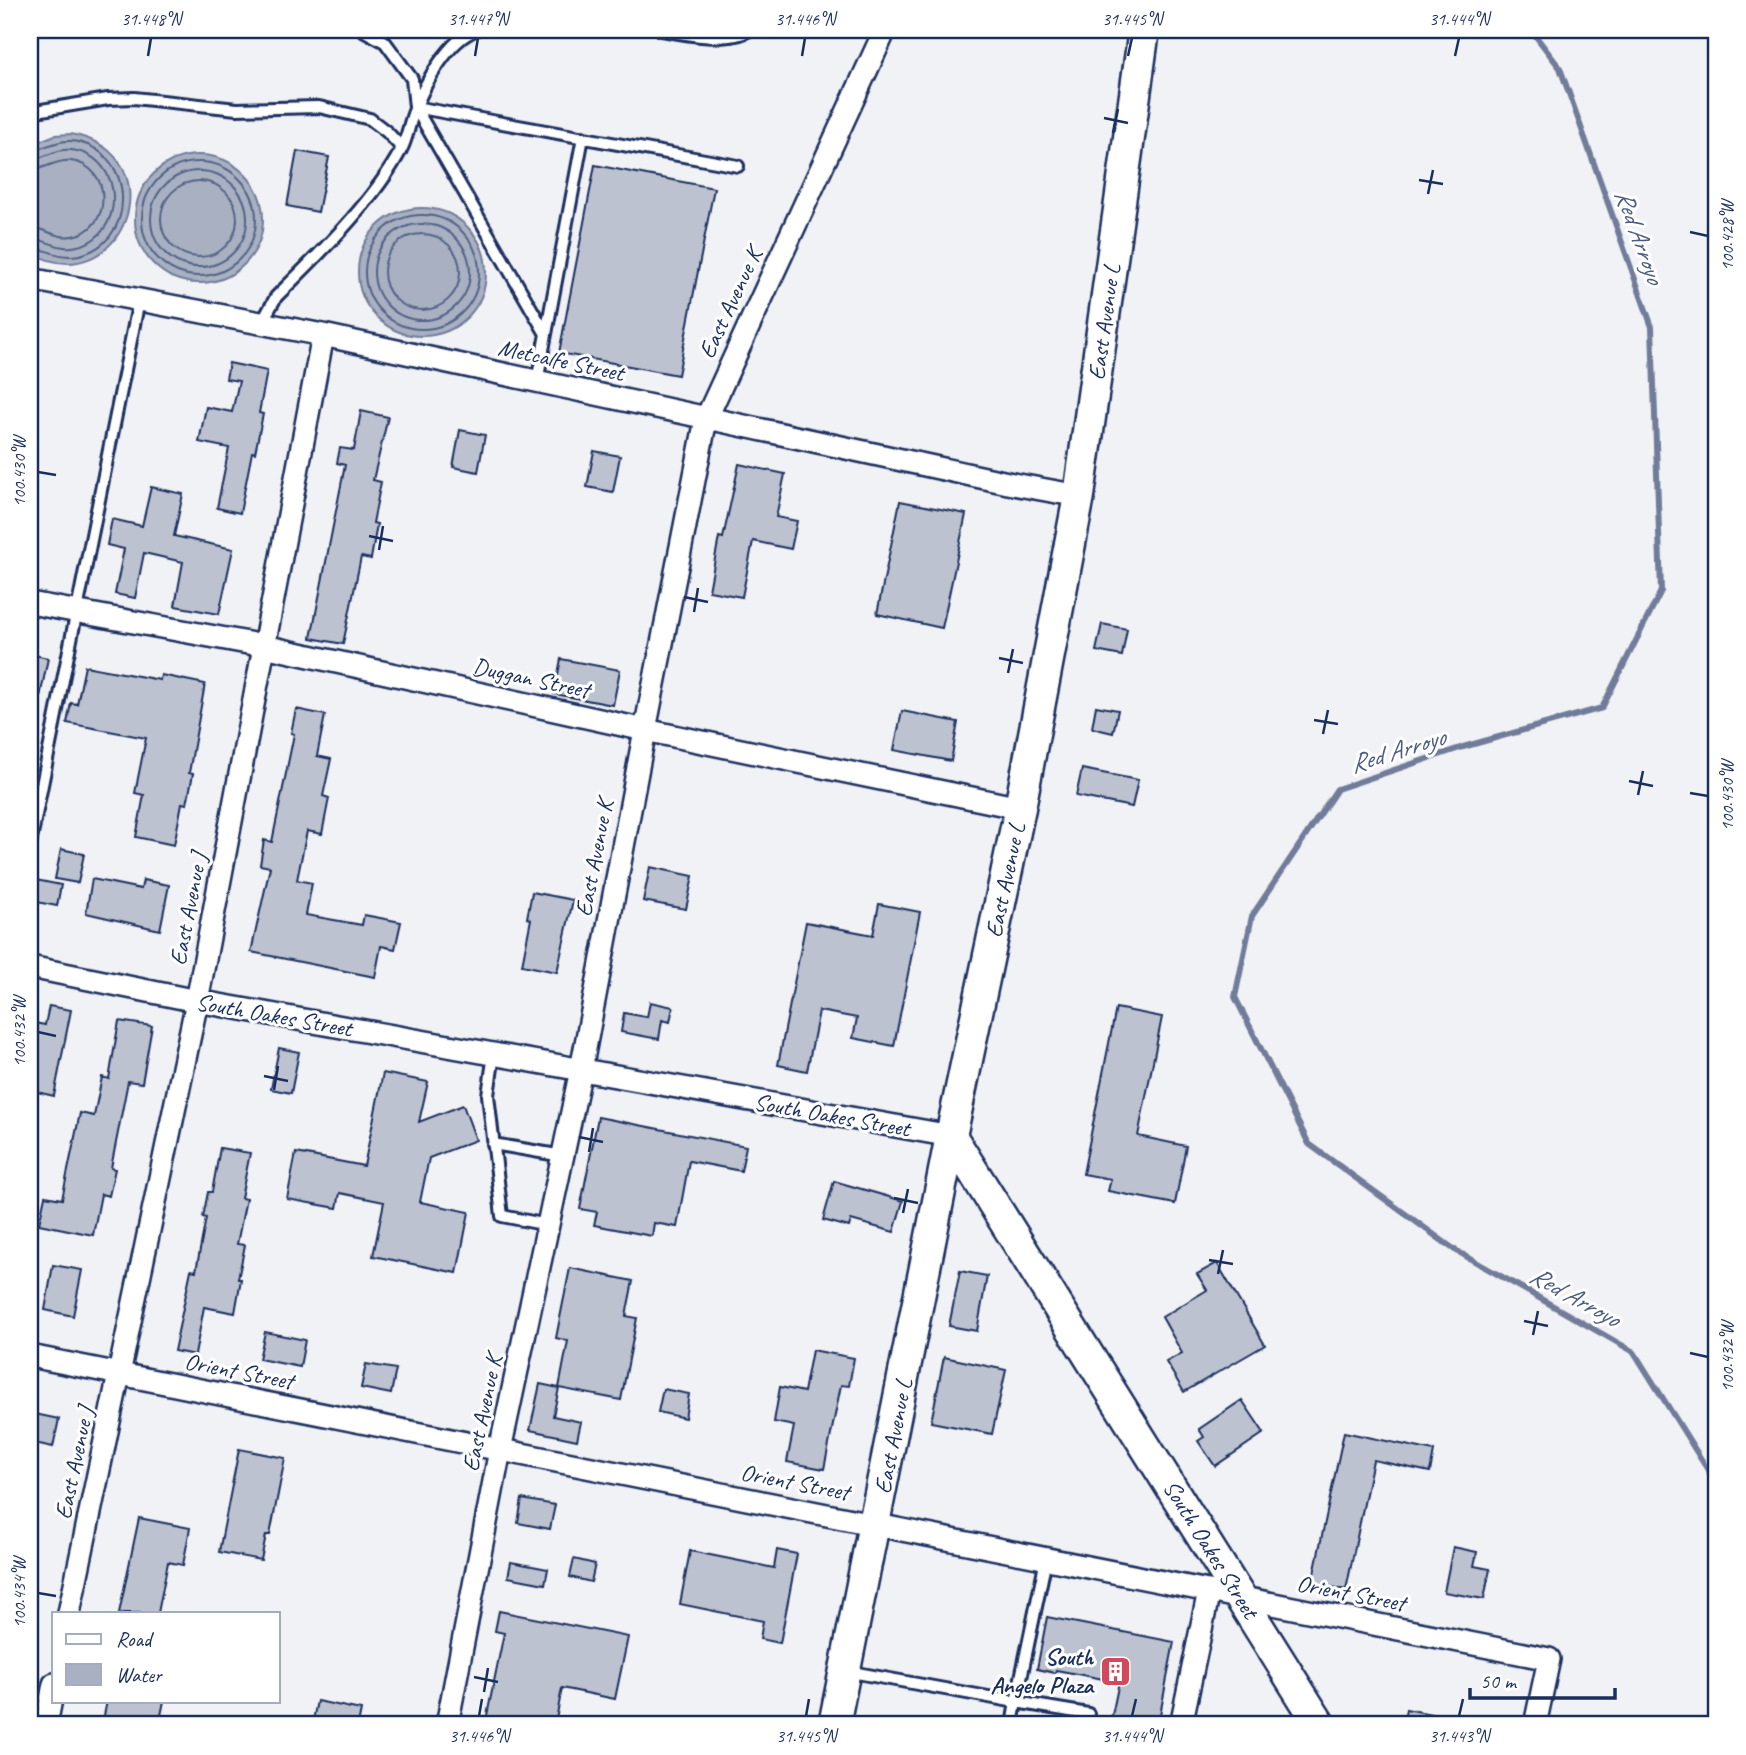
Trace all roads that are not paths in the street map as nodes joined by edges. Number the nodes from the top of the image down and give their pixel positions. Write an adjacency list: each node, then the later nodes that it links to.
1 (363, 30): 7 (lane)
2 (476, 30): 7 (lane)
3 (661, 30): 4 (lane)
4 (748, 30)
5 (885, 30): 18 (street, East Avenue K)
6 (1144, 30): 19 (main road, East Avenue L)
7 (415, 107): 9 (lane); 10 (lane); 15 (lane)
8 (30, 112): 10 (lane)
9 (583, 138): 11 (lane); 15 (lane)
10 (402, 148): 14 (lane)
11 (738, 166)
12 (30, 279): 13 (street, Metcalfe Street)
13 (139, 300): 14 (street, Metcalfe Street); 21 (lane)
14 (264, 324): 16 (street, Metcalfe Street)
15 (547, 334): 17 (lane)
16 (323, 335): 17 (street, Metcalfe Street); 22 (street, East Avenue J)
17 (537, 382): 18 (street, Metcalfe Street)
18 (706, 419): 19 (street, Metcalfe Street); 23 (street, East Avenue K)
19 (1079, 496): 24 (main road, East Avenue L)
20 (30, 603): 21 (street, Duggan Street)
21 (76, 612): 22 (street, Duggan Street); 25 (lane)
22 (264, 646): 23 (street, Duggan Street); 27 (street, East Avenue J)
23 (645, 730): 24 (street, Duggan Street); 29 (street, East Avenue K)
24 (1020, 808): 30 (main road, East Avenue L)
25 (30, 845)
26 (30, 967): 27 (street, South Oakes Street)
27 (197, 1001): 28 (street, South Oakes Street); 35 (street, East Avenue J)
28 (494, 1054): 29 (street, South Oakes Street); 31 (lane)
29 (581, 1070): 30 (street, South Oakes Street); 32 (street, East Avenue K)
30 (951, 1136): 37 (main road, East Avenue L); 40 (main road, South Oakes Street)
31 (493, 1144): 32 (lane); 33 (lane)
32 (563, 1156): 33 (street, East Avenue K)
33 (548, 1225): 36 (street, East Avenue K)
34 (30, 1356): 35 (street, Orient Street)
35 (119, 1374): 36 (street, Orient Street); 41 (street, East Avenue J)
36 (500, 1450): 37 (street, Orient Street); 46 (street, East Avenue K)
37 (876, 1525): 38 (street, Orient Street); 42 (main road, East Avenue L)
38 (1046, 1559): 39 (street, Orient Street); 44 (lane)
39 (1209, 1591): 40 (street, Orient Street); 50 (street)
40 (1242, 1598): 51 (main road, South Oakes Street); 52 (street, Orient Street)
41 (69, 1612)
42 (846, 1671): 44 (lane); 47 (main road, East Avenue L)
43 (52, 1694): 45 (street)
44 (1016, 1702): 48 (lane); 49 (lane)
45 (46, 1725)
46 (447, 1725)
47 (834, 1725)
48 (1012, 1725)
49 (1086, 1725)
50 (1181, 1725)
51 (1320, 1725)
52 (1535, 1725)

